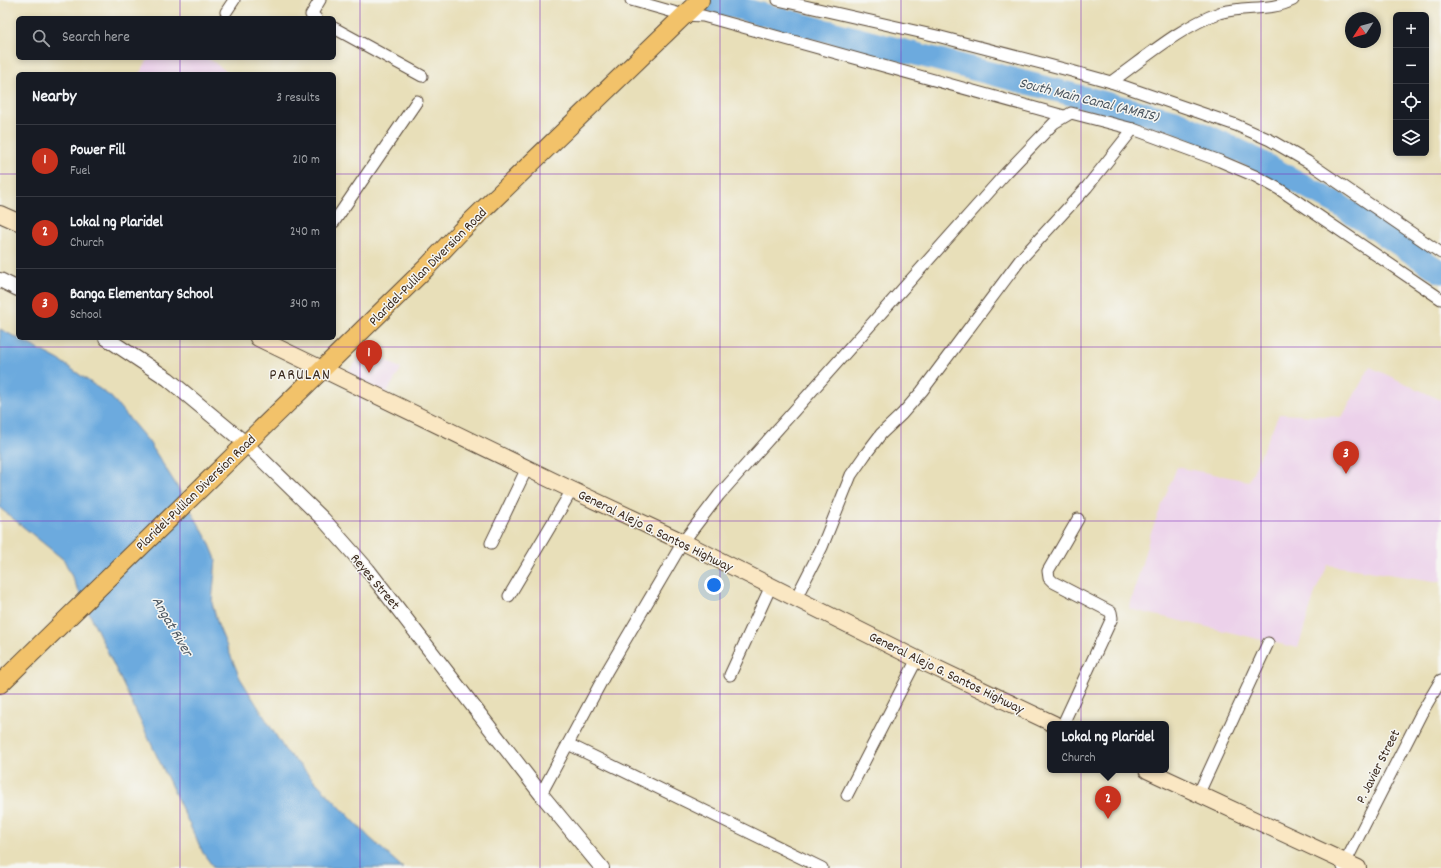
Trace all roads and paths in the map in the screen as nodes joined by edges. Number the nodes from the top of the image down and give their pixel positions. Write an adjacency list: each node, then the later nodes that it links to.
1 (234, 0): 7 (street)
2 (320, 0): 8 (street)
3 (631, 0): 6 (street)
4 (778, 0): 11 (street)
5 (1293, 0): 11 (street)
6 (691, 9): 13 (street); 24 (highway, Plaridel-Pulilan Diversion Road)
7 (226, 12)
8 (313, 16)
9 (336, 29): 10 (street)
10 (422, 76)
11 (1111, 82): 18 (street)
12 (418, 101): 16 (street)
13 (1064, 116): 14 (street); 29 (street)
14 (1133, 129): 21 (street); 33 (street)
15 (0, 214): 17 (main road)
16 (336, 219)
17 (16, 221)
18 (1441, 253)
19 (0, 280): 20 (street)
20 (16, 288)
21 (1441, 299)
22 (109, 340): 25 (street, Reyes Street)
23 (262, 340): 24 (main road, General Alejo G. Santos Highway)
24 (324, 369): 25 (highway, Plaridel-Pulilan Diversion Road); 26 (main road, General Alejo G. Santos Highway)
25 (245, 443): 38 (highway, Plaridel-Pulilan Diversion Road); 43 (street, Reyes Street)
26 (527, 468): 27 (main road, General Alejo G. Santos Highway); 30 (street)
27 (572, 490): 29 (main road, General Alejo G. Santos Highway); 32 (street)
28 (1078, 519): 40 (street)
29 (683, 542): 31 (main road, General Alejo G. Santos Highway); 41 (street)
30 (491, 543)
31 (771, 586): 33 (main road, General Alejo G. Santos Highway); 36 (street)
32 (509, 596)
33 (796, 598): 35 (main road, General Alejo G. Santos Highway)
34 (1268, 644): 44 (street)
35 (917, 659): 39 (main road, General Alejo G. Santos Highway); 45 (street)
36 (730, 675)
37 (1441, 680): 46 (street, P. Javier Street)
38 (0, 684)
39 (1048, 721)
40 (1064, 721)
41 (568, 744): 43 (street); 48 (street)
42 (1153, 773): 44 (main road)
43 (541, 794): 47 (street, Reyes Street)
44 (1198, 794): 46 (main road)
45 (848, 795)
46 (1348, 866)
47 (602, 868)
48 (822, 868)

